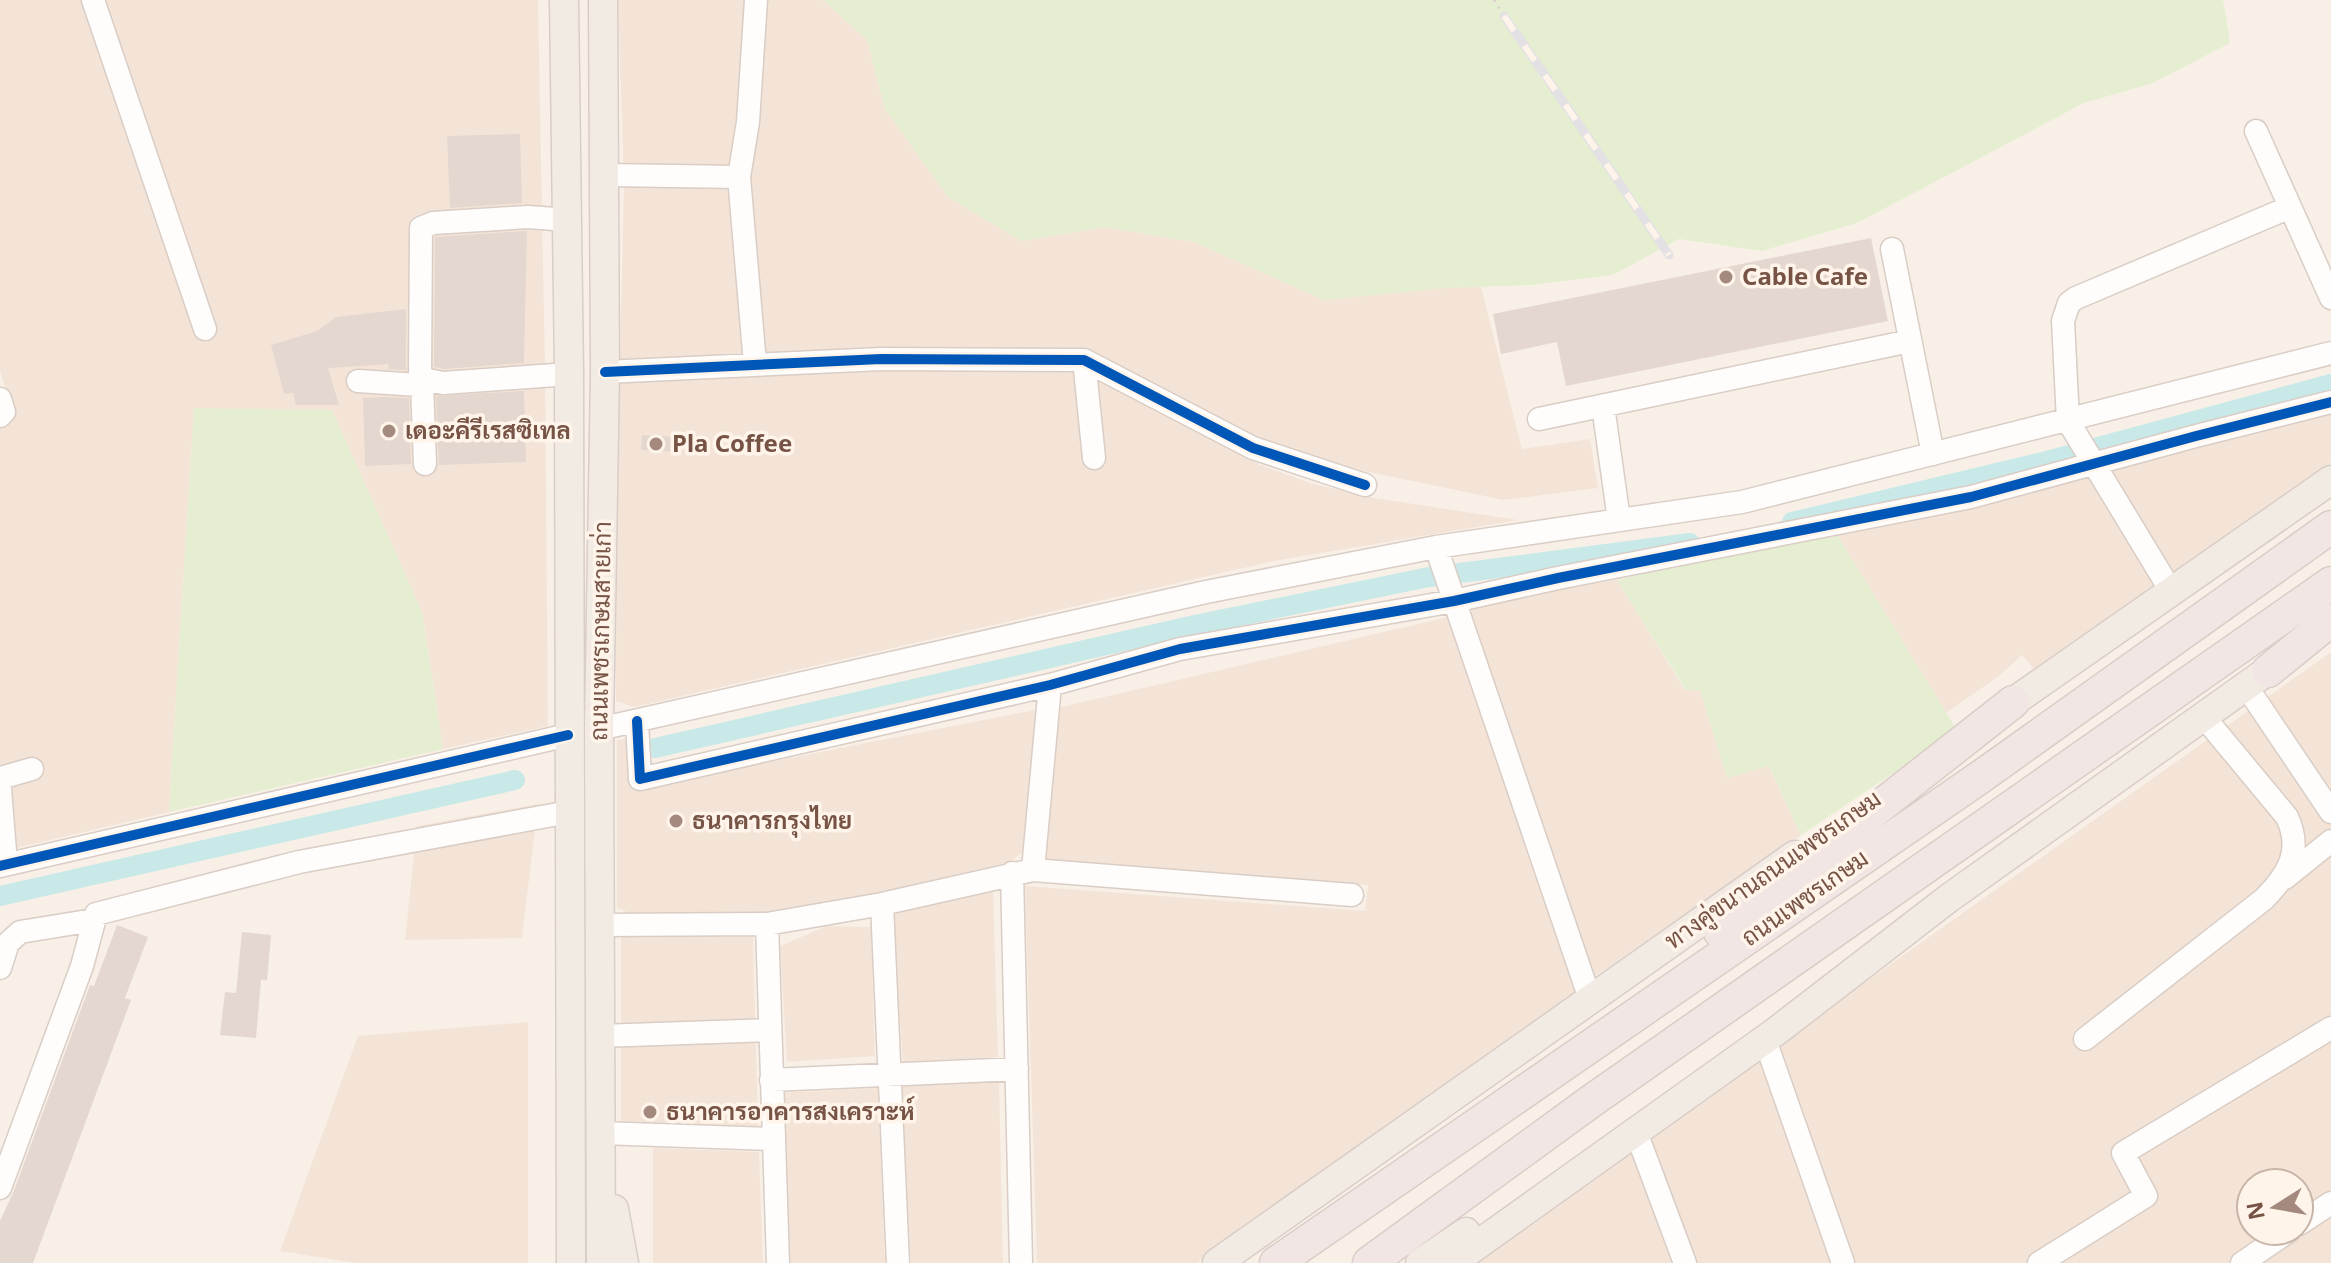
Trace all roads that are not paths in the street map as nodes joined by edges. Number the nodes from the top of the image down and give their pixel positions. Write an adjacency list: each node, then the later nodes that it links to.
1 (93, 0): 12 (street)
2 (564, 0): 9 (main road, ถนนเพชรเกษมสายเก่า)
3 (603, 0): 6 (main road, ถนนเพชรเกษมสายเก่า)
4 (756, 0): 7 (street)
5 (2256, 131): 8 (street)
6 (606, 175): 7 (street); 17 (main road, ถนนเพชรเกษมสายเก่า)
7 (739, 177): 16 (street)
8 (2288, 208): 11 (street); 26 (street)
9 (568, 220): 18 (main road, ถนนเพชรเกษมสายเก่า); 20 (street)
10 (1892, 249): 13 (street)
11 (2331, 298)
12 (205, 329)
13 (1910, 341): 23 (street); 27 (street)
14 (2331, 353): 26 (street)
15 (1084, 360): 16 (street); 28 (street); 32 (street)
16 (755, 364): 17 (street)
17 (605, 372): 46 (main road, ถนนเพชรเกษมสายเก่า)
18 (569, 374): 20 (street); 47 (main road, ถนนเพชรเกษมสายเก่า)
19 (358, 381): 20 (street)
20 (425, 382): 29 (street)
21 (0, 399): 24 (street)
22 (2331, 402): 30 (street)
23 (1603, 406): 25 (street); 33 (street)
24 (0, 416)
25 (1539, 419)
26 (2068, 421): 27 (street); 30 (street)
27 (1933, 454): 33 (street)
28 (1094, 458)
29 (425, 464)
30 (2095, 464): 37 (street); 38 (street)
31 (2331, 480): 37 (main road, ทางคู่ขนานถนนเพชรเกษม)
32 (1365, 485)
33 (1619, 520): 35 (street)
34 (2331, 527): 72 (highway, ถนนเพชรเกษม)
35 (1438, 552): 38 (street); 45 (street)
36 (2331, 583): 86 (highway, ถนนเพชรเกษม)
37 (2171, 591): 43 (main road, ทางคู่ขนานถนนเพชรเกษม)
38 (1452, 595): 42 (street); 63 (street)
39 (2331, 620): 41 (highway)
40 (2331, 627): 41 (main road)
41 (2257, 678): 44 (main road); 51 (street)
42 (1050, 685): 45 (street); 54 (street)
43 (2013, 702): 63 (main road, ทางคู่ขนานถนนเพชรเกษม); 72 (highway)
44 (2204, 717): 55 (street); 57 (main road)
45 (637, 721): 46 (street)
46 (599, 729): 61 (main road, ถนนเพชรเกษมสายเก่า)
47 (568, 735): 50 (main road, ถนนเพชรเกษมสายเก่า); 53 (street)
48 (32, 769): 49 (street)
49 (0, 787): 53 (street)
50 (569, 812): 59 (street); 78 (main road, ถนนเพชรเกษมสายเก่า)
51 (2331, 812)
52 (2331, 841): 55 (street)
53 (3, 865)
54 (1022, 871): 56 (street); 58 (street); 69 (street)
55 (2284, 879): 67 (street)
56 (1352, 895)
57 (1949, 898): 68 (main road); 87 (main road)
58 (882, 904): 60 (street); 70 (street)
59 (94, 920): 62 (street); 76 (street)
60 (767, 924): 61 (street); 65 (street)
61 (600, 925): 66 (main road, ถนนเพชรเกษมสายเก่า)
62 (0, 968)
63 (1590, 999): 84 (main road, ทางคู่ขนานถนนเพชรเกษม)
64 (2331, 1028): 91 (street)
65 (769, 1030): 66 (street); 71 (street)
66 (601, 1036): 74 (main road, ถนนเพชรเกษมสายเก่า)
67 (2085, 1039)
68 (1765, 1040): 73 (main road); 90 (street)
69 (1017, 1069): 70 (street); 83 (street)
70 (890, 1074): 71 (street); 82 (street)
71 (771, 1080): 75 (street)
72 (1466, 1132): 85 (highway, ถนนเพชรเกษม)
73 (1636, 1132): 88 (main road); 89 (street)
74 (601, 1133): 75 (street); 79 (main road, ถนนเพชรเกษมสายเก่า); 80 (main road)
75 (773, 1139): 81 (street)
76 (0, 1188)
77 (2266, 1247): 92 (street)
78 (571, 1263)
79 (601, 1263)
80 (624, 1263)
81 (778, 1263)
82 (898, 1263)
83 (1021, 1263)
84 (1217, 1263)
85 (1276, 1263)
86 (1369, 1263)
87 (1420, 1263)
88 (1452, 1263)
89 (1685, 1263)
90 (1843, 1263)
91 (2039, 1263)
92 (2242, 1263)

